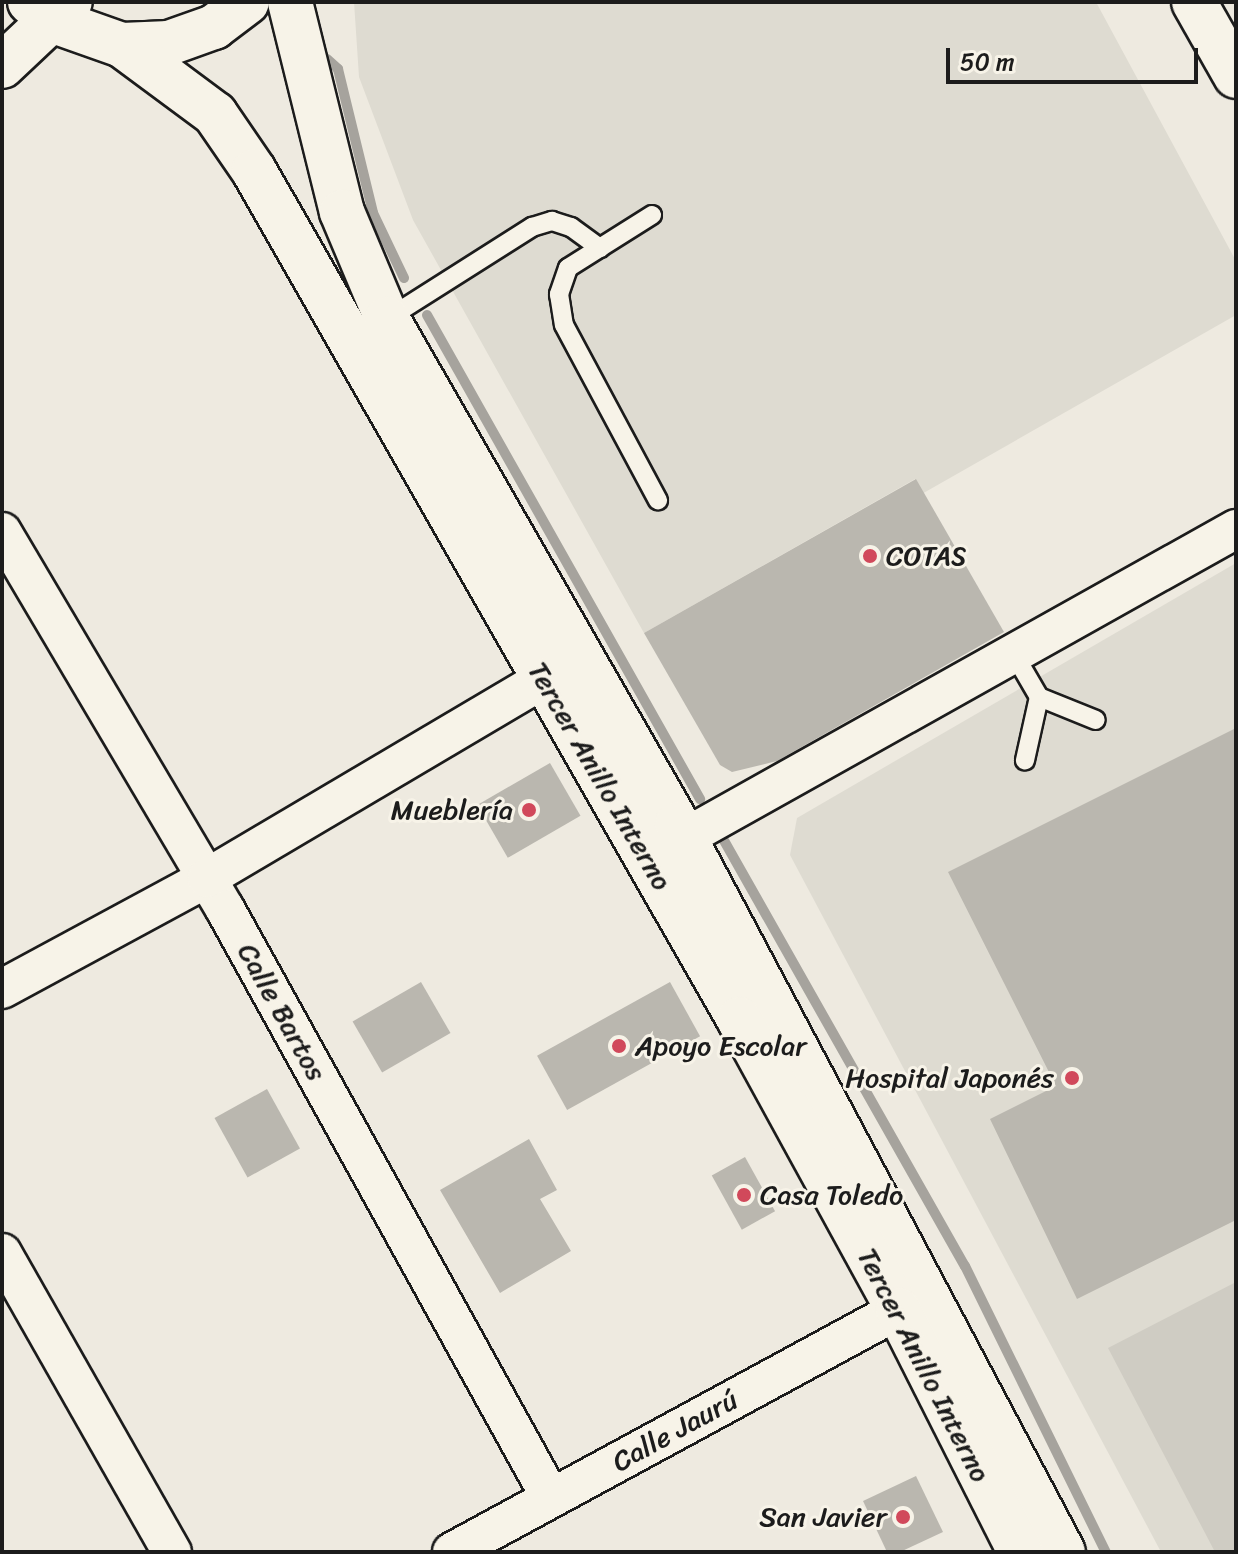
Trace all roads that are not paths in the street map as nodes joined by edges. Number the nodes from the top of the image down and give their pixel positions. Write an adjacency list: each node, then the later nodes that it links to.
1 (247, 2): 5 (main road, Tercer Anillo Interno)
2 (290, 2): 10 (main road, Tercer Anillo Interno)
3 (1195, 3): 7 (main road)
4 (50, 8): 5 (main road, Tercer Anillo Interno); 6 (main road)
5 (122, 45): 12 (main road, Tercer Anillo Interno)
6 (2, 66)
7 (1236, 76)
8 (652, 215): 9 (lane)
9 (600, 248): 10 (lane); 11 (lane)
10 (387, 319): 20 (main road, Tercer Anillo Interno)
11 (658, 500)
12 (456, 522): 16 (main road, Tercer Anillo Interno); 20 (main road)
13 (1236, 529): 15 (street)
14 (2, 532): 21 (street, Calle Bartos)
15 (1014, 654): 17 (lane); 20 (street)
16 (543, 679): 21 (street); 25 (main road, Tercer Anillo Interno)
17 (1039, 697): 18 (lane); 19 (lane)
18 (1096, 720)
19 (1025, 760)
20 (684, 838): 23 (main road, Tercer Anillo Interno); 25 (main road)
21 (207, 878): 22 (street); 26 (street, Calle Bartos)
22 (2, 989)
23 (875, 1196): 30 (main road); 31 (main road, Tercer Anillo Interno)
24 (2, 1253): 27 (street)
25 (888, 1292): 26 (street, Calle Jaurú); 29 (main road, Tercer Anillo Interno)
26 (551, 1498): 28 (street, Calle Jaurú)
27 (172, 1552)
28 (452, 1552)
29 (1020, 1552)
30 (1039, 1552)
31 (1063, 1552)

